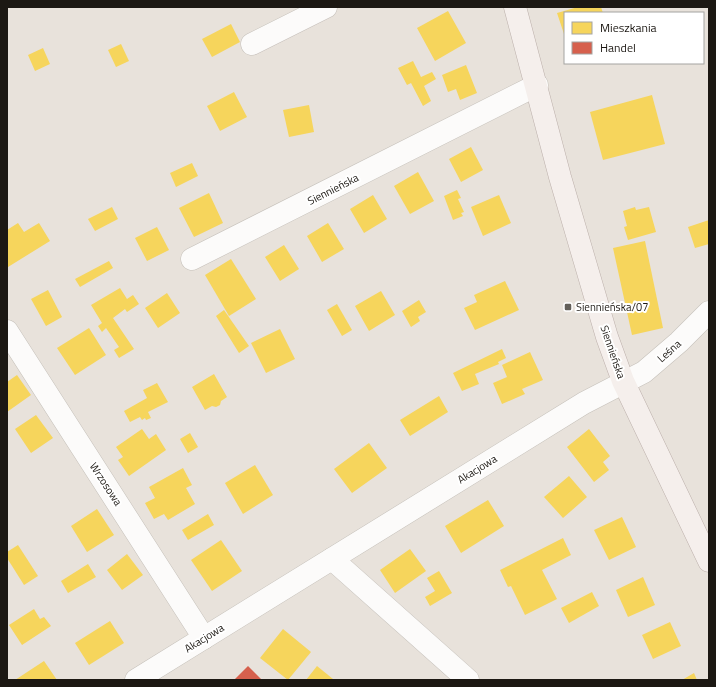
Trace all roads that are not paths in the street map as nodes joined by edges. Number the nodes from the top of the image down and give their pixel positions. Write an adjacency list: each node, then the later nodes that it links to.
1 (326, 7): 3 (street)
2 (515, 7): 4 (main road, Siennieńska)
3 (252, 44)
4 (537, 85): 5 (street, Siennieńska); 8 (main road, Siennieńska)
5 (192, 259)
6 (709, 312): 8 (street, Leśna)
7 (7, 331): 11 (street, Wrzosowa)
8 (623, 382): 9 (street, Akacjowa); 10 (main road, Siennieńska)
9 (332, 558): 11 (street, Akacjowa); 13 (street)
10 (709, 561)
11 (204, 638): 12 (street, Akacjowa)
12 (136, 680)
13 (468, 680)

